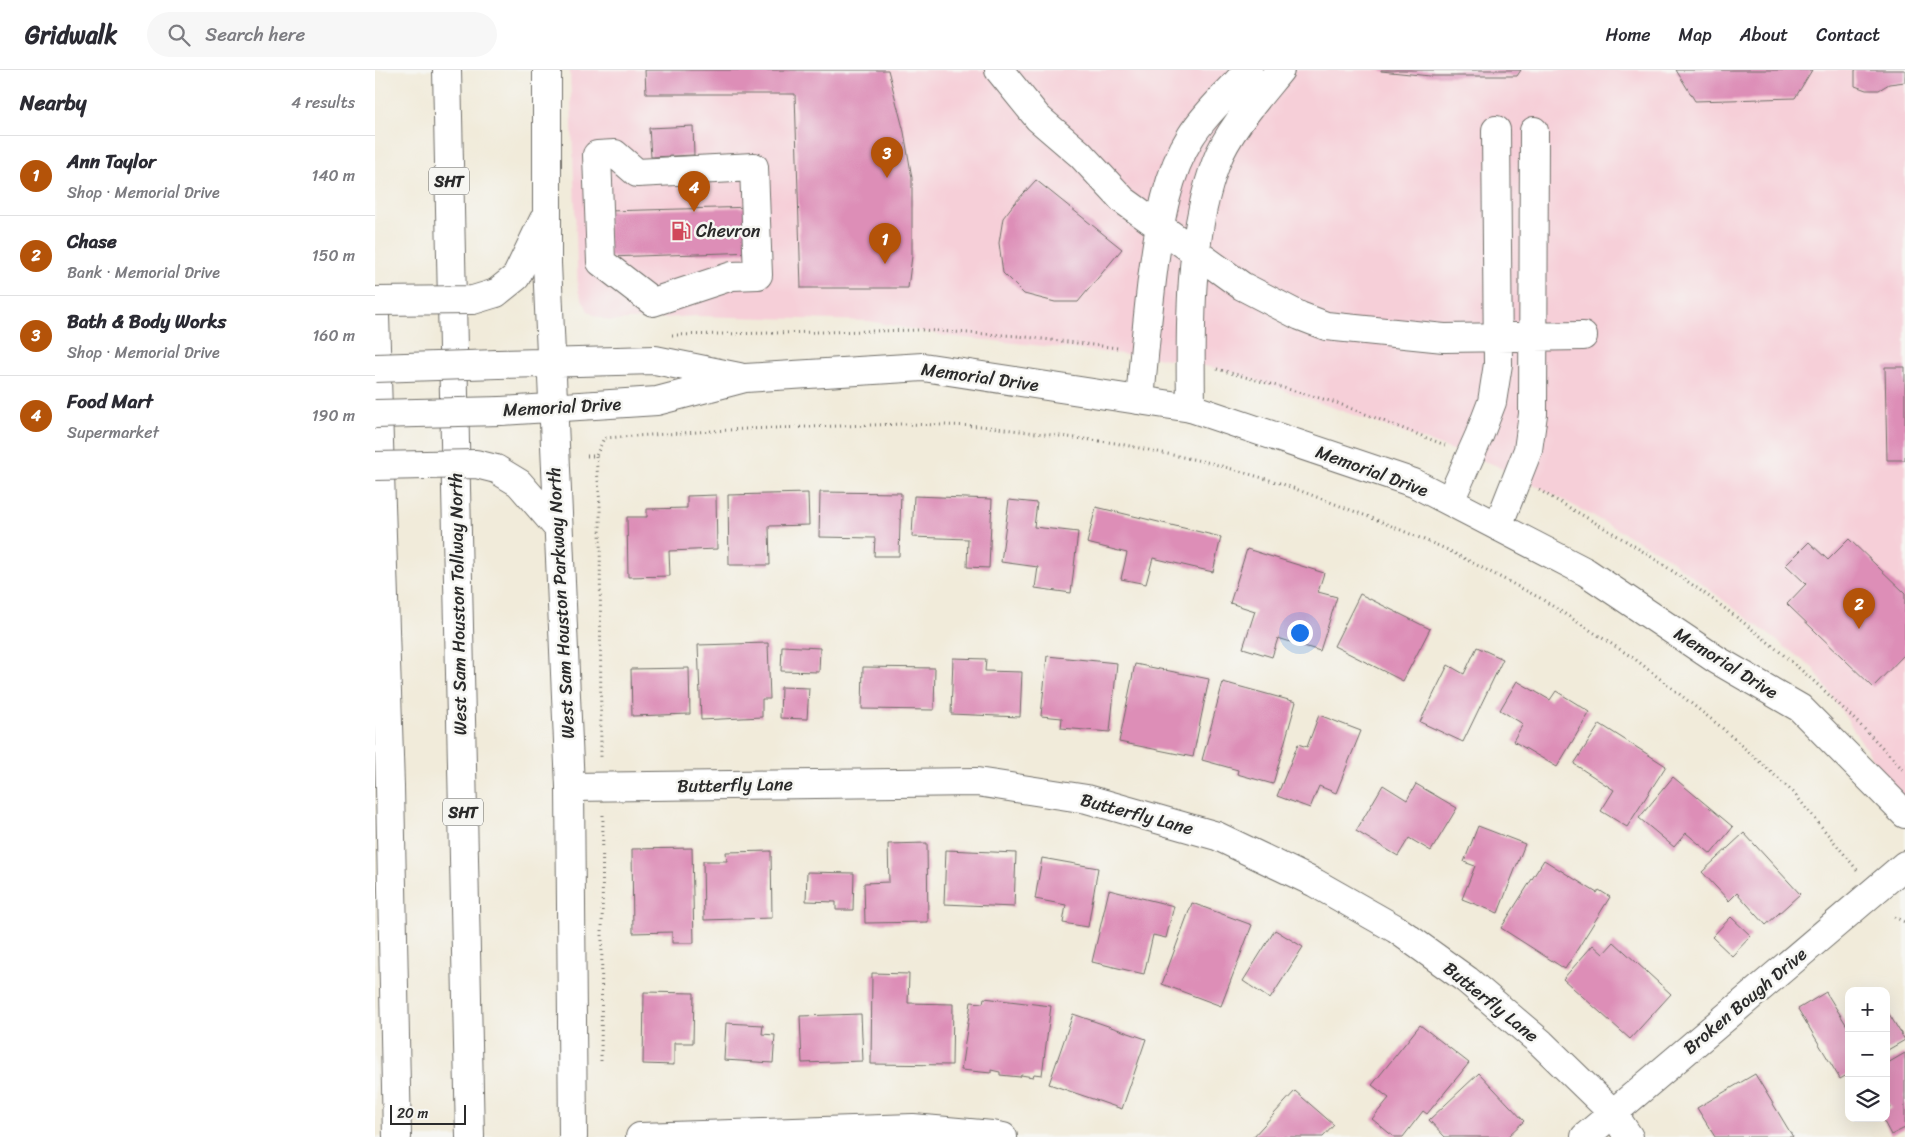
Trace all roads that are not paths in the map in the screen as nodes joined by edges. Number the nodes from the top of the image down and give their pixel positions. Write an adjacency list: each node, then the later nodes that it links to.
1 (447, 70): 33 (main road, West Sam Houston Tollway North / SHT)
2 (547, 70): 9 (main road, West Sam Houston Parkway North)
3 (999, 70): 10 (main road)
4 (1248, 70): 10 (main road)
5 (1280, 70): 11 (main road)
6 (1496, 130): 16 (main road)
7 (1534, 131): 14 (main road)
8 (597, 155): 8 (main road)
9 (546, 215): 12 (main road, bridge); 17 (main road, West Sam Houston Parkway North)
10 (1160, 225): 11 (main road); 20 (main road)
11 (1196, 253): 16 (main road); 21 (main road)
12 (375, 301)
13 (375, 316): 32 (main road)
14 (1535, 336): 15 (main road); 16 (main road); 26 (main road)
15 (1583, 336)
16 (1498, 337): 25 (main road)
17 (551, 361): 18 (main road, Memorial Drive, bridge); 19 (main road, Memorial Drive); 22 (main road, West Sam Houston Parkway North)
18 (375, 368)
19 (745, 378): 20 (main road, Memorial Drive); 22 (main road, Memorial Drive)
20 (1140, 400): 21 (main road, Memorial Drive)
21 (1191, 408): 25 (main road, Memorial Drive)
22 (553, 409): 23 (main road, Memorial Drive, bridge); 27 (main road, West Sam Houston Parkway North)
23 (375, 414)
24 (375, 466): 27 (main road, bridge)
25 (1450, 501): 26 (main road, Memorial Drive)
26 (1498, 526): 29 (main road, Memorial Drive)
27 (559, 528): 28 (main road, West Sam Houston Parkway North)
28 (570, 787): 31 (main road, Butterfly Lane); 34 (main road, West Sam Houston Parkway North)
29 (1905, 814)
30 (1905, 865): 31 (main road, Broken Bough Drive)
31 (1613, 1113): 37 (main road, Broken Bough Drive); 38 (main road, Butterfly Lane)
32 (397, 1137)
33 (470, 1137)
34 (573, 1137)
35 (641, 1137): 36 (main road)
36 (1003, 1137)
37 (1585, 1137)
38 (1629, 1137)

